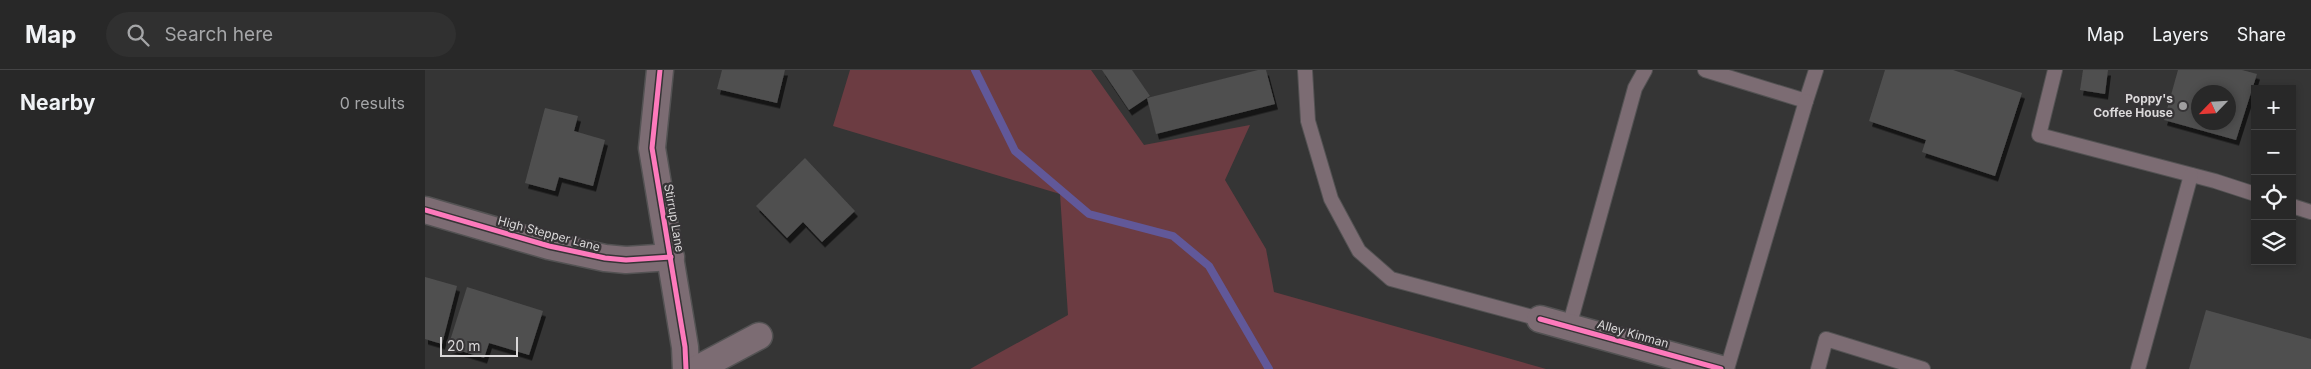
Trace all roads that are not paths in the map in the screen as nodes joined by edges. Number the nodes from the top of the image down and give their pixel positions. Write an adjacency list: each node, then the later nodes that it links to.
1 (660, 70): 13 (street, Stirrup Lane)
2 (1305, 70): 14 (lane)
3 (1645, 70): 15 (lane)
4 (1705, 70): 7 (lane)
5 (1816, 70): 7 (lane)
6 (2055, 70): 8 (lane)
7 (1806, 101): 20 (lane)
8 (2191, 175): 9 (lane); 23 (lane)
9 (2251, 193)
10 (2296, 207): 12 (lane)
11 (425, 210): 13 (street, High Stepper Lane)
12 (2311, 212)
13 (671, 257): 17 (street, Stirrup Lane)
14 (1541, 319): 15 (street, Alley Kinman)
15 (1569, 327): 19 (street, Alley Kinman)
16 (759, 336): 18 (street)
17 (686, 369)
18 (697, 369)
19 (1721, 369)
20 (1727, 369)
21 (1818, 369): 22 (lane)
22 (1923, 369)
23 (2138, 369)

